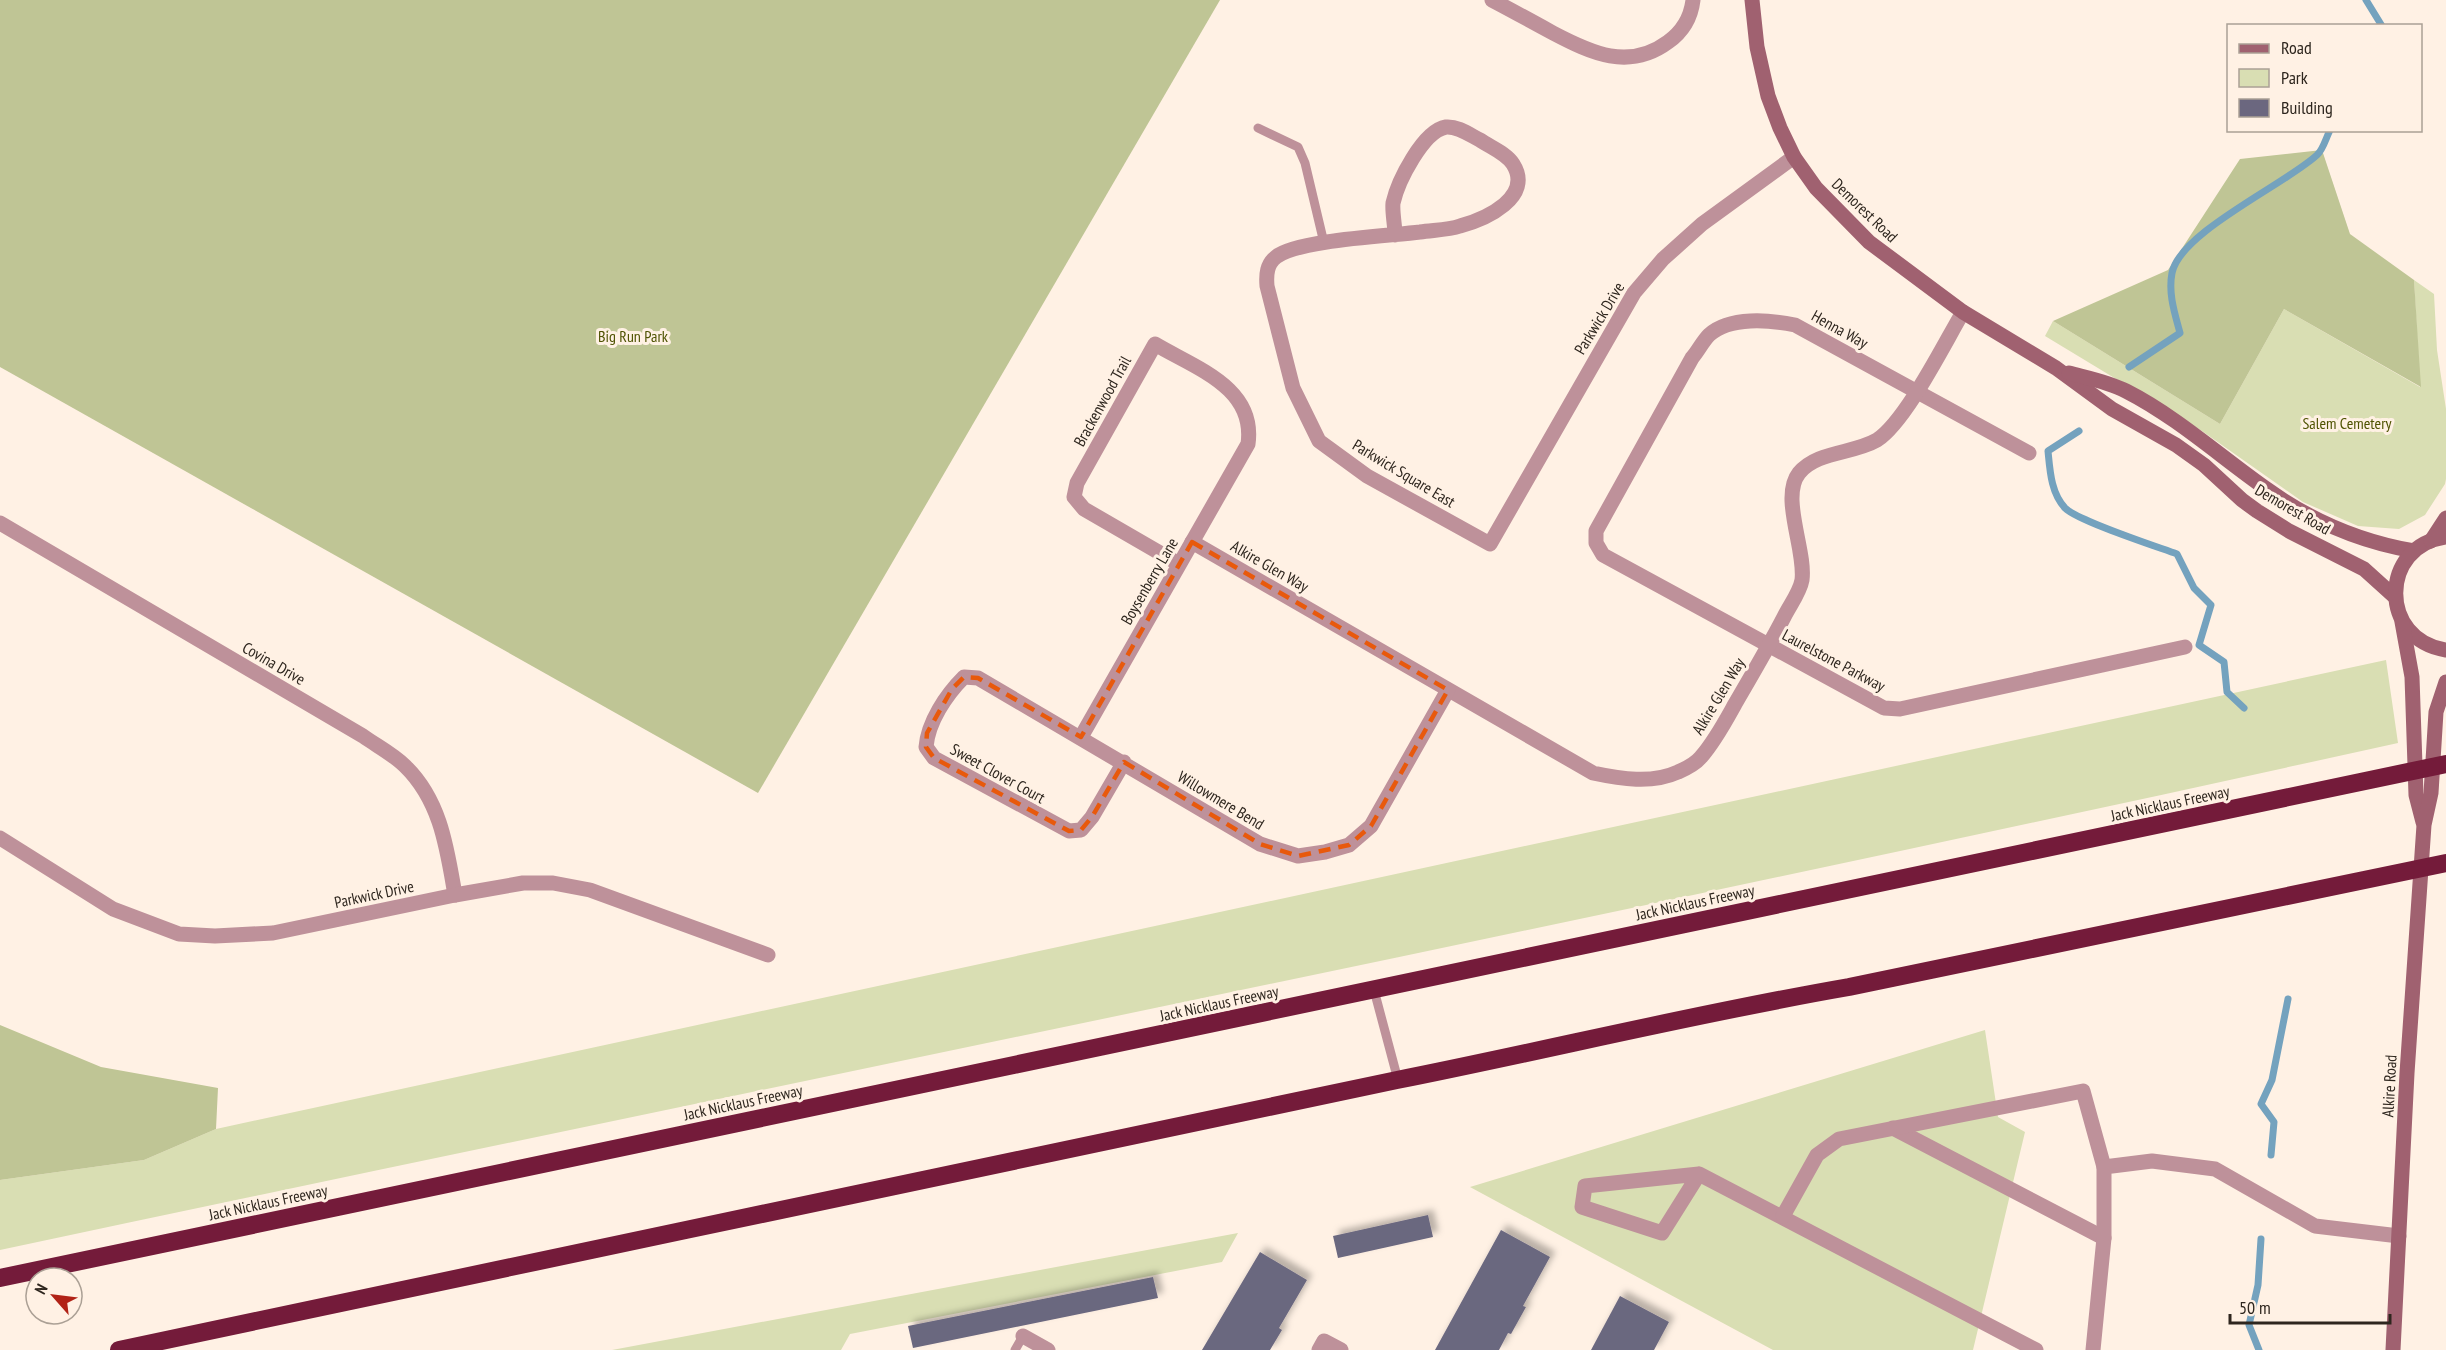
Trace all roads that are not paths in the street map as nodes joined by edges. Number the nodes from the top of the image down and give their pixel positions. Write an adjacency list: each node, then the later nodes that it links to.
1 (1492, 0): 2 (street)
2 (1693, 0)
3 (1752, 0): 5 (street, Demorest Road)
4 (1258, 128): 7 (lane)
5 (1794, 156): 8 (street, Demorest Road); 19 (street, Parkwick Drive)
6 (1395, 235): 6 (street); 7 (street)
7 (1324, 243): 19 (street, Parkwick Square East)
8 (1963, 312): 9 (street, Demorest Road); 10 (street, Alkire Glen Way)
9 (2056, 368): 20 (street, Demorest Road); 22 (street, Demorest Road)
10 (1917, 391): 12 (street, Henna Way); 18 (street, Henna Way); 24 (street, Alkire Glen Way)
11 (1248, 444): 17 (street, Boysenberry Lane); 21 (street, Brackenwood Trail)
12 (2029, 453)
13 (2446, 519): 16 (street)
14 (0, 523): 35 (street, Covina Drive)
15 (2446, 537): 16 (street)
16 (2431, 541): 20 (street)
17 (1192, 542): 21 (street, Boysenberry Lane); 28 (street, Alkire Glen Way)
18 (1596, 543): 24 (street, Laurelstone Parkway)
19 (1490, 544)
20 (2415, 551): 22 (street)
21 (1179, 564): 29 (street, Boysenberry Lane)
22 (2395, 597): 23 (street, Alkire Road)
23 (2402, 621): 26 (street); 32 (street, Alkire Road)
24 (1769, 646): 25 (street, Laurelstone Parkway); 28 (street, Alkire Glen Way)
25 (2185, 647)
26 (2446, 651)
27 (2446, 682): 32 (street, Alkire Road)
28 (1448, 690): 30 (street, Willowmere Bend)
29 (1081, 737): 30 (street, Willowmere Bend); 30 (street, Sweet Clover Court)
30 (1124, 762)
31 (2446, 764): 37 (highway, Jack Nicklaus Freeway)
32 (2424, 825): 43 (street, Alkire Road)
33 (0, 838): 35 (street, Parkwick Drive)
34 (2446, 863): 38 (highway)
35 (455, 895): 36 (street, Parkwick Drive)
36 (768, 955)
37 (1374, 990): 38 (lane); 45 (highway, Jack Nicklaus Freeway)
38 (1398, 1080): 47 (highway)
39 (1893, 1128): 40 (street); 42 (street); 44 (street)
40 (2104, 1167): 43 (street); 44 (street)
41 (1699, 1174): 41 (street); 42 (street)
42 (1783, 1216): 51 (street)
43 (2399, 1236): 53 (street, Alkire Road)
44 (2104, 1238): 52 (street)
45 (0, 1278)
46 (1019, 1343): 48 (street)
47 (119, 1350)
48 (1048, 1350)
49 (1319, 1350): 50 (street)
50 (1341, 1350)
51 (2036, 1350)
52 (2093, 1350)
53 (2393, 1350)

